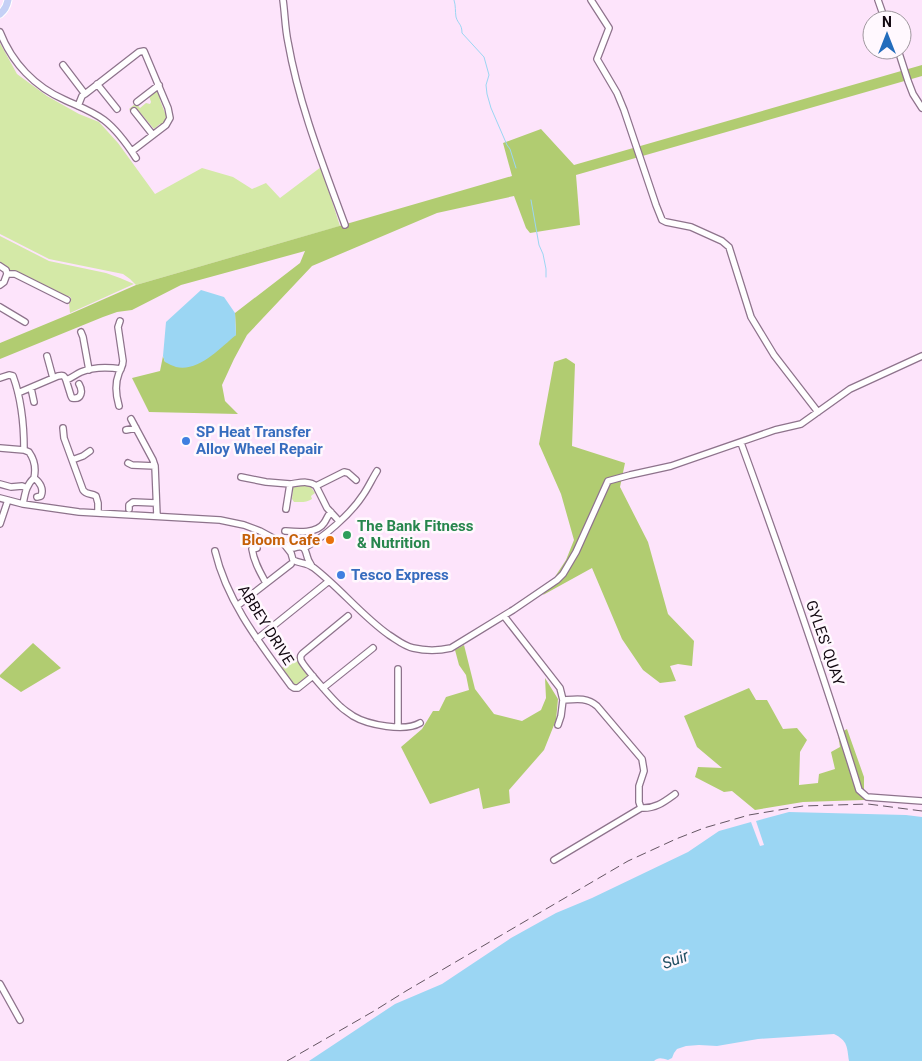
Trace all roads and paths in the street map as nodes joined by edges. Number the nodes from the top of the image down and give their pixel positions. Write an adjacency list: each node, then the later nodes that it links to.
1 (8, 0): 4 (main road)
2 (283, 0): 23 (street)
3 (591, 0): 46 (street)
4 (0, 15)
5 (0, 32): 16 (street)
6 (901, 60): 17 (street)
7 (63, 65): 10 (street)
8 (98, 84): 9 (street); 10 (street); 12 (street)
9 (158, 85): 11 (street); 20 (street)
10 (85, 94): 16 (street)
11 (144, 97): 13 (street); 14 (street)
12 (109, 99): 15 (street); 18 (street)
13 (137, 102)
14 (149, 102)
15 (103, 104)
16 (78, 106): 21 (street)
17 (922, 108)
18 (116, 109)
19 (134, 111): 20 (street)
20 (153, 135): 21 (street)
21 (132, 151): 22 (street)
22 (136, 158)
23 (345, 225)
24 (0, 266): 25 (street)
25 (8, 274): 26 (street); 27 (street)
26 (0, 285)
27 (67, 300)
28 (0, 307): 30 (street)
29 (120, 321): 34 (street)
30 (25, 322)
31 (80, 332): 35 (street)
32 (47, 356): 37 (street)
33 (922, 356): 46 (street)
34 (121, 369): 35 (street); 45 (street)
35 (89, 370): 38 (street)
36 (0, 378): 41 (street)
37 (53, 378): 38 (street); 40 (street)
38 (66, 380): 42 (street)
39 (79, 384): 42 (street)
40 (31, 388): 41 (street); 43 (street)
41 (18, 394): 53 (street)
42 (71, 396): 44 (street)
43 (34, 402)
44 (73, 404)
45 (119, 406)
46 (818, 412): 51 (street)
47 (131, 419): 49 (street)
48 (63, 428): 55 (street)
49 (136, 428): 50 (street); 57 (street)
50 (126, 430)
51 (741, 443): 90 (street); 101 (street, GYLES' QUAY)
52 (0, 448): 53 (street)
53 (24, 450): 60 (street)
54 (90, 451): 55 (street)
55 (72, 460): 74 (street)
56 (128, 463): 57 (street)
57 (155, 466): 69 (street)
58 (377, 471): 76 (street)
59 (242, 477): 63 (street)
60 (34, 478): 64 (street); 66 (street)
61 (356, 480): 65 (street)
62 (0, 484): 64 (street)
63 (290, 484): 65 (street); 72 (street)
64 (26, 488): 70 (street)
65 (316, 488): 73 (street)
66 (38, 497)
67 (0, 498): 68 (street)
68 (8, 500): 70 (street); 77 (street)
69 (156, 503): 71 (street); 75 (street)
70 (23, 504): 74 (street)
71 (129, 509)
72 (286, 509)
73 (329, 510): 76 (street); 79 (street)
74 (98, 513): 75 (street)
75 (157, 516): 83 (street)
76 (339, 521): 84 (street)
77 (0, 524)
78 (285, 531): 79 (street)
79 (294, 532): 80 (street)
80 (294, 539)
81 (257, 548): 87 (street)
82 (215, 551): 88 (street, ABBEY DRIVE)
83 (292, 551): 84 (street); 84 (street)
84 (305, 554): 86 (street)
85 (291, 564): 87 (street)
86 (329, 581): 90 (street); 91 (street)
87 (266, 584): 88 (street)
88 (237, 606): 91 (street, ABBEY DRIVE)
89 (348, 616): 94 (street)
90 (504, 616): 96 (street)
91 (257, 639): 94 (street, ABBEY DRIVE)
92 (373, 648): 95 (street)
93 (398, 669): 99 (street)
94 (313, 676): 95 (street)
95 (323, 688): 99 (street)
96 (563, 700): 98 (street); 102 (street)
97 (420, 723): 99 (street)
98 (558, 725)
99 (398, 727)
100 (675, 794): 102 (street)
101 (922, 801)
102 (641, 808): 103 (street)
103 (554, 860)
104 (0, 984): 105 (street)
105 (20, 1020)

